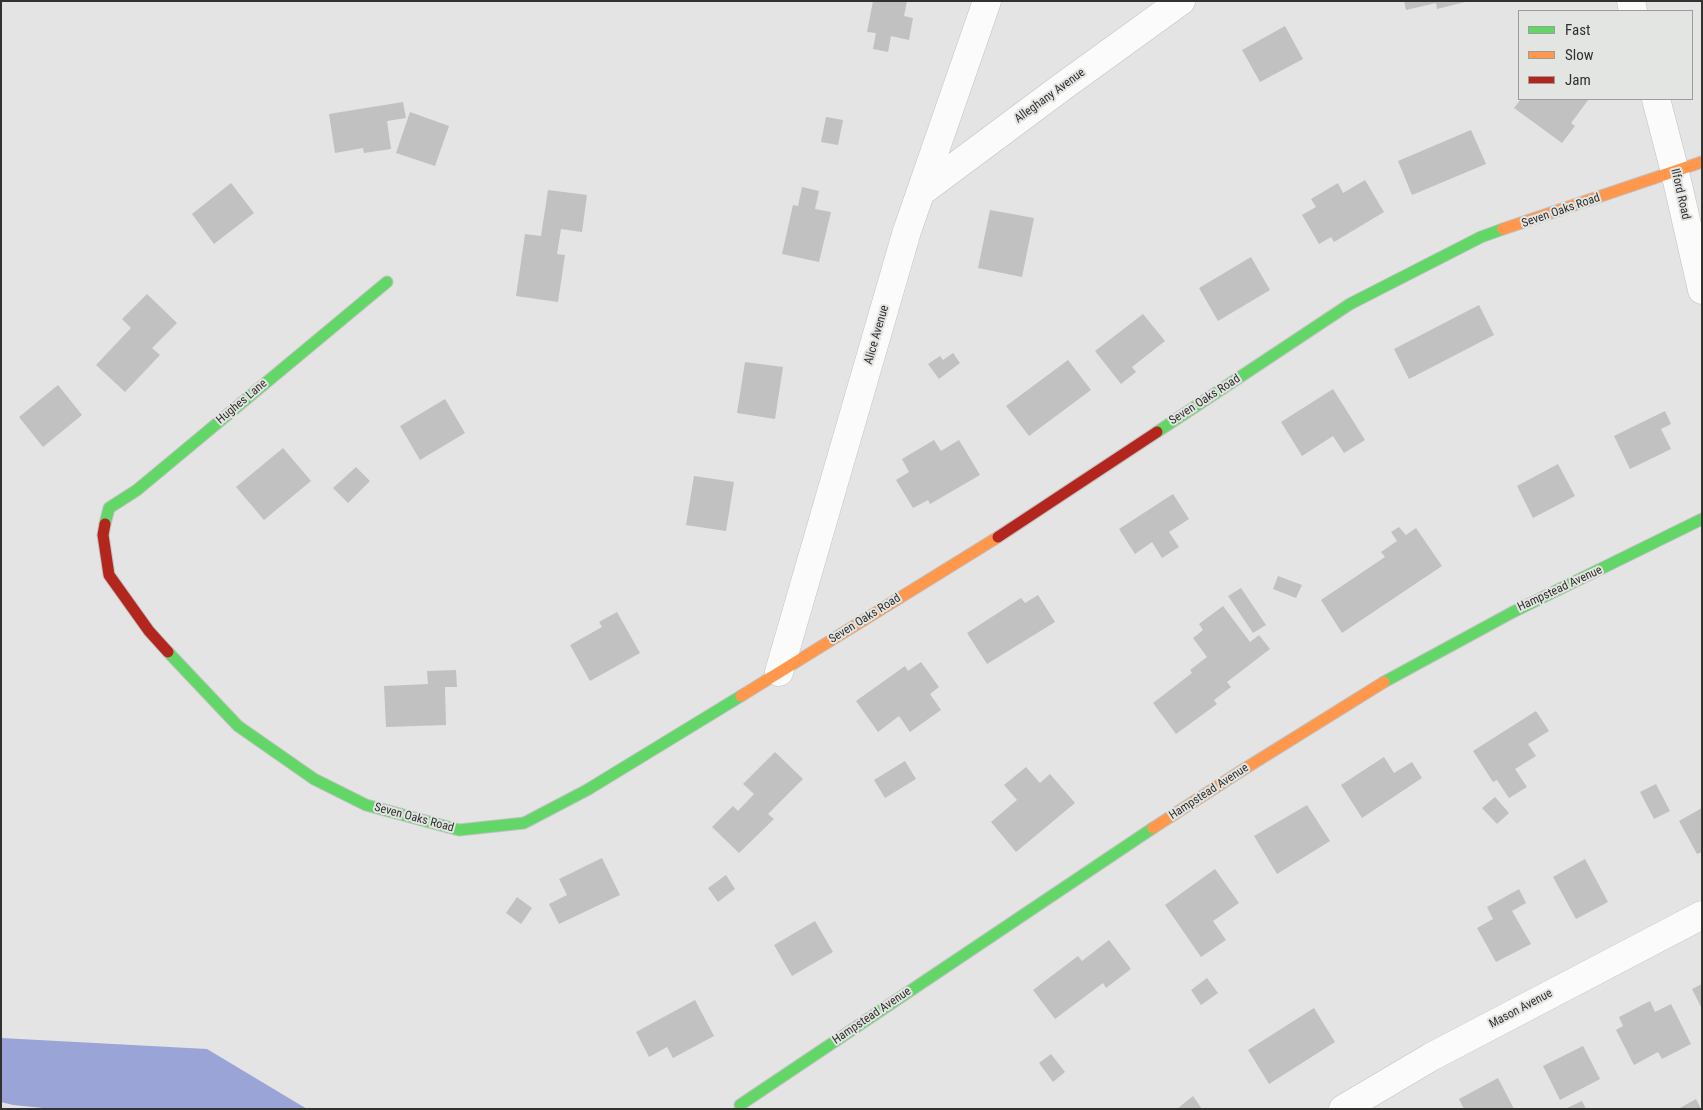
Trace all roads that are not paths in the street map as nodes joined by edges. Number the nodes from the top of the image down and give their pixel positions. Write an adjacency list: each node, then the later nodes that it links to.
1 (987, 1): 6 (street, Alice Avenue)
2 (1181, 1): 6 (street, Alleghany Avenue)
3 (1656, 100): 5 (street, Ilford Road)
4 (1702, 162): 5 (street, Seven Oaks Road)
5 (1675, 172): 8 (street, Ilford Road); 11 (street, Seven Oaks Road)
6 (921, 192): 11 (street, Alice Avenue)
7 (387, 282): 10 (street, Hughes Lane)
8 (1702, 290)
9 (1702, 519): 13 (street, Hampstead Avenue)
10 (105, 526): 11 (street, Seven Oaks Road)
11 (779, 672)
12 (1702, 914): 14 (street, Mason Avenue)
13 (740, 1105)
14 (1343, 1109)

